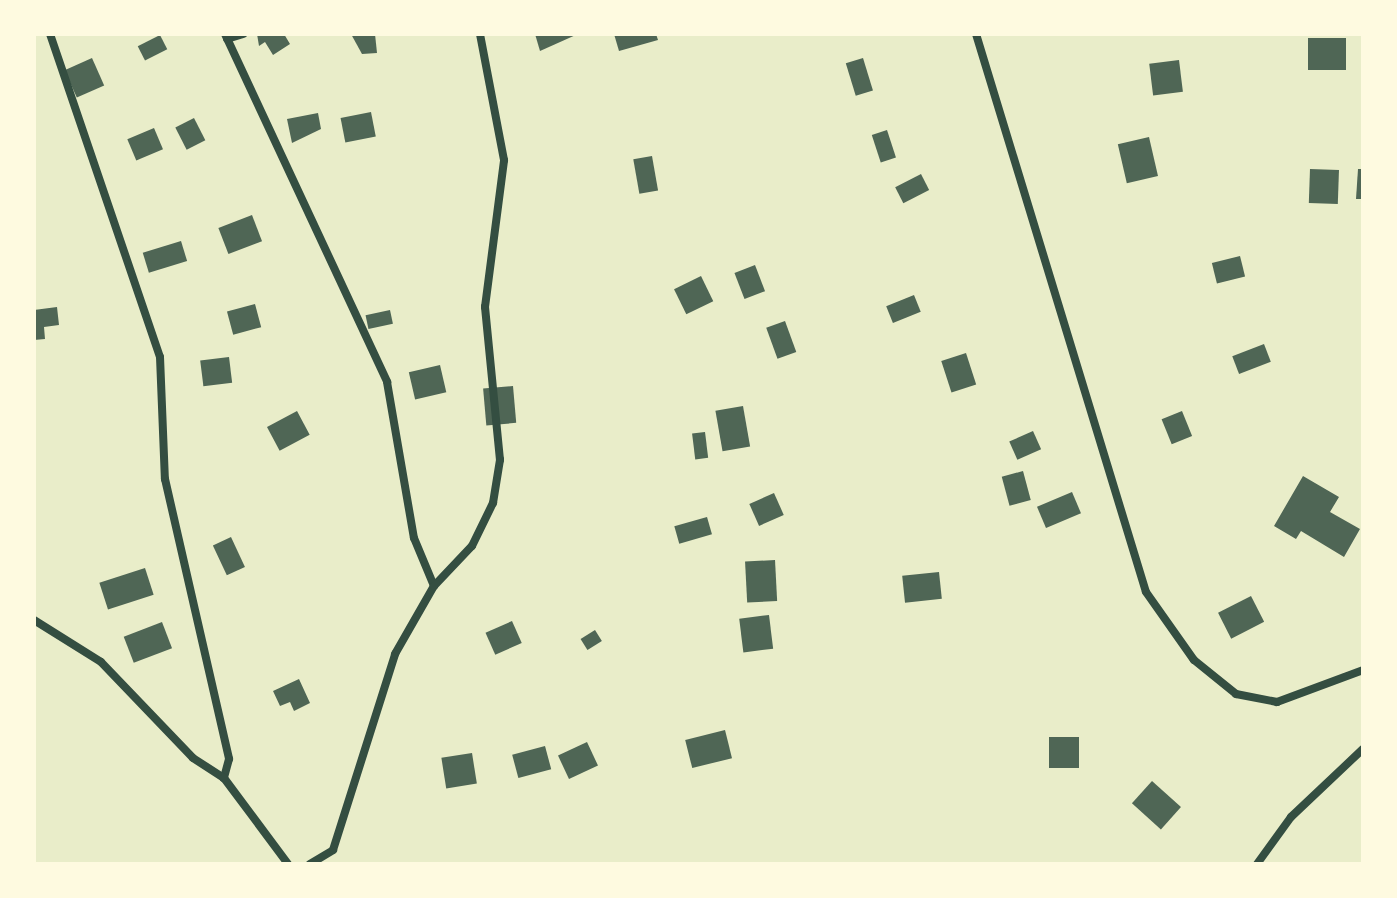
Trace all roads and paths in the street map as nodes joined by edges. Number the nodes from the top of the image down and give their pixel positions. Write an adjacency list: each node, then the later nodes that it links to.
1 (50, 34): 10 (street)
2 (243, 34): 5 (street)
3 (480, 34): 6 (street)
4 (976, 34): 8 (street)
5 (226, 36): 6 (street)
6 (434, 586): 12 (street)
7 (34, 620): 10 (street)
8 (1363, 670)
9 (1363, 749): 13 (street)
10 (224, 778): 11 (street)
11 (288, 864)
12 (310, 864)
13 (1257, 864)

